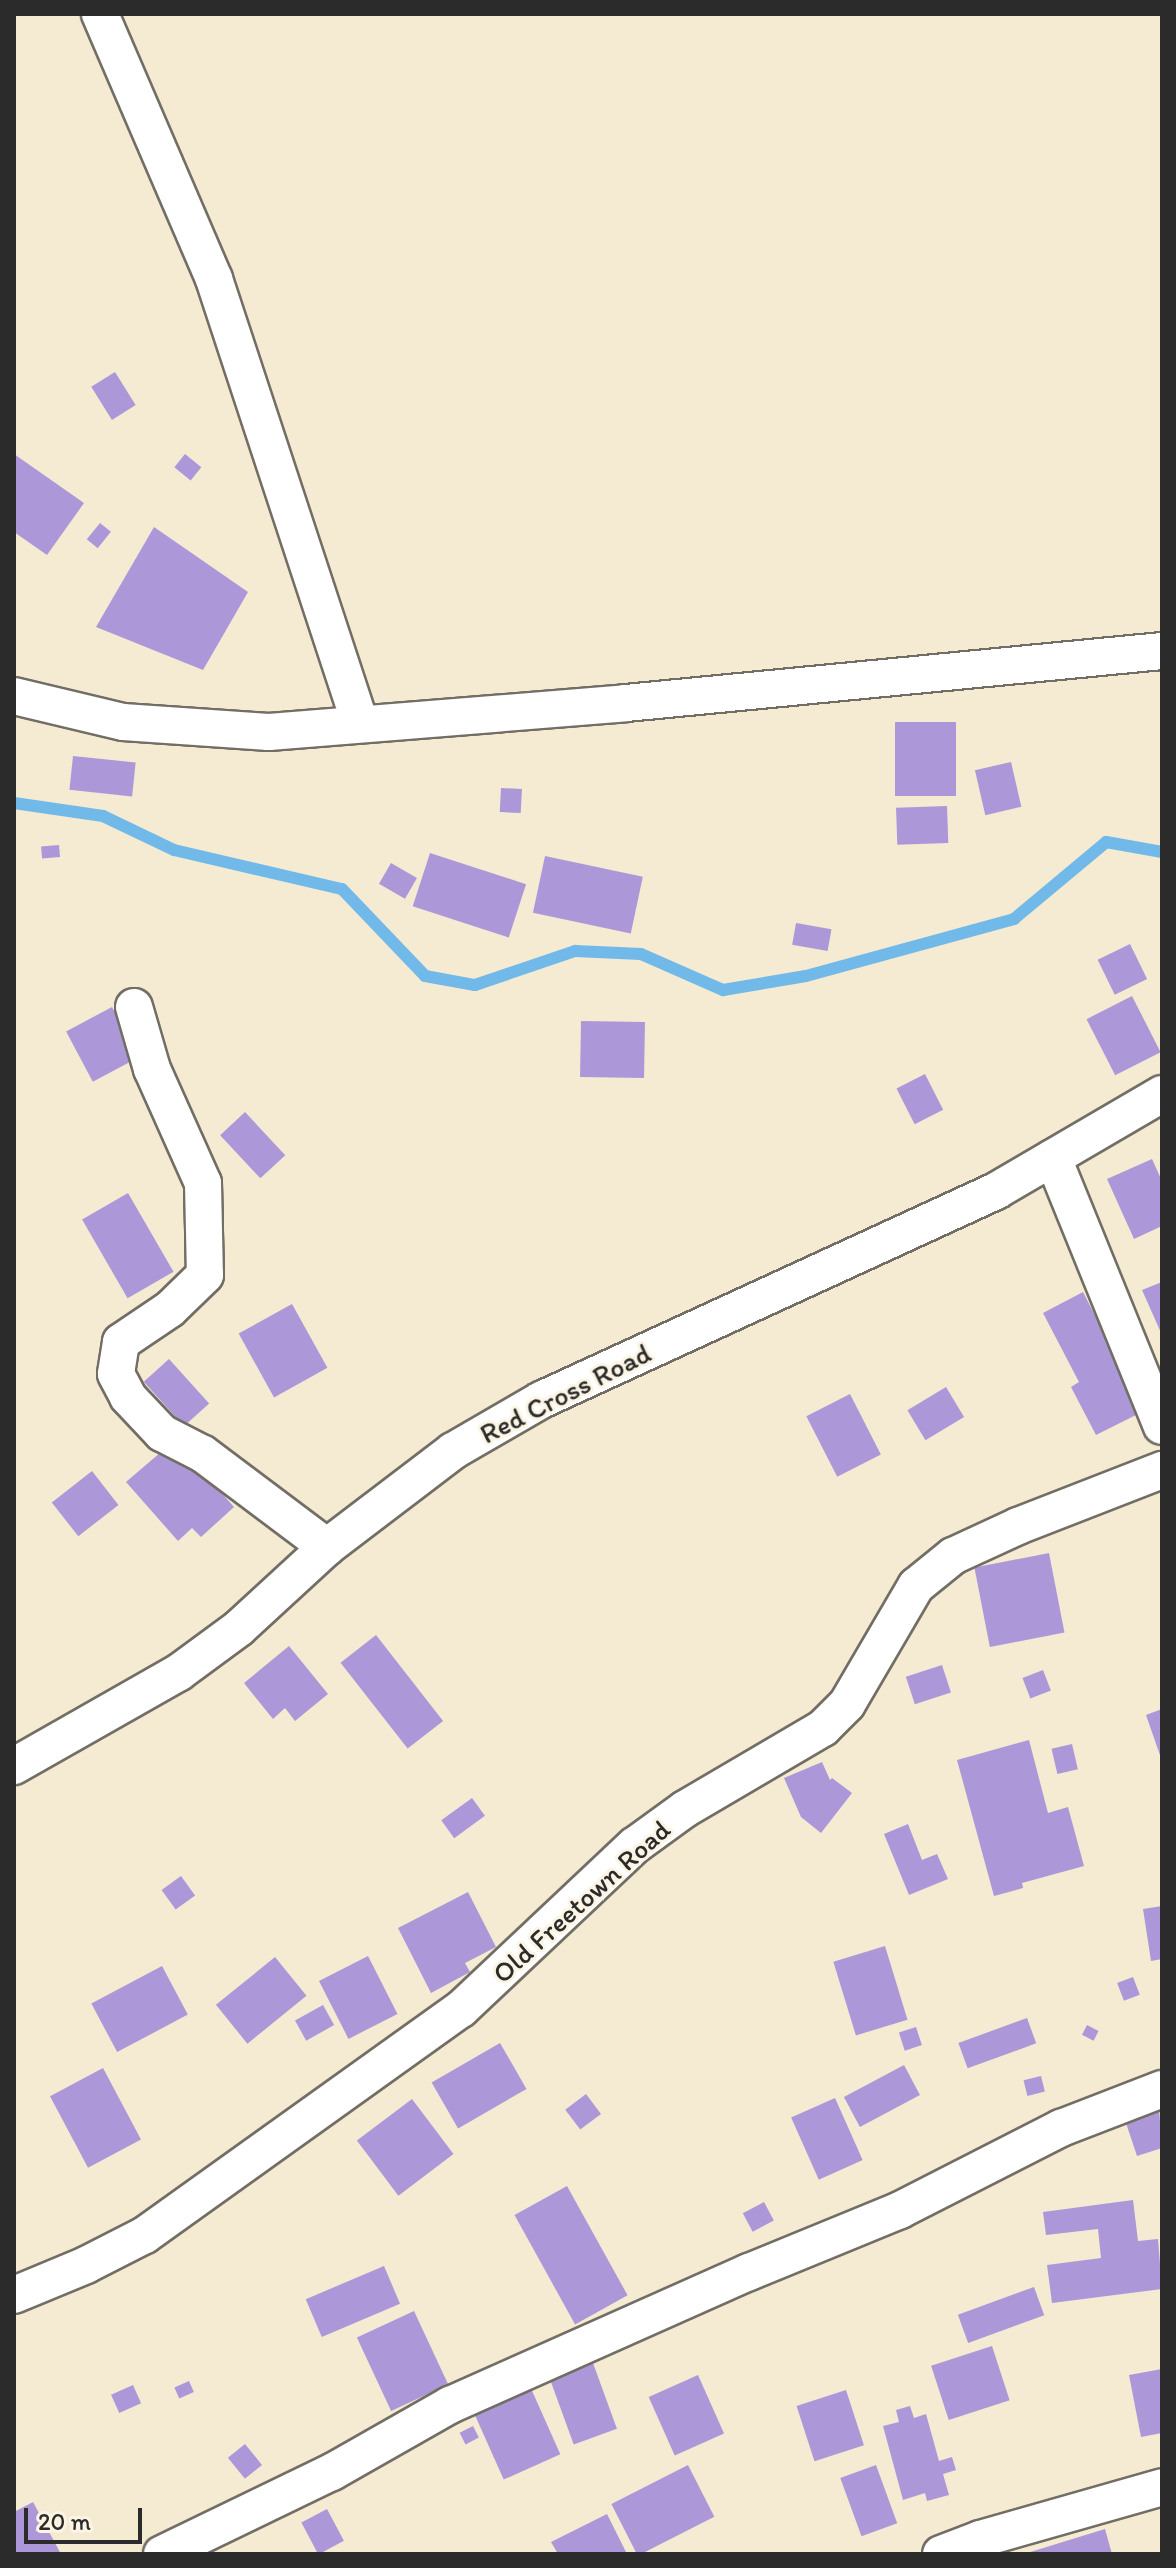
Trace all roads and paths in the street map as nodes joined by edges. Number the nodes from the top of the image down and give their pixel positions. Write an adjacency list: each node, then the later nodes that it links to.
1 (100, 14): 4 (street)
2 (1162, 651): 4 (street)
3 (14, 696): 4 (street)
4 (360, 724)
5 (134, 1007): 10 (street)
6 (1162, 1094): 7 (street, Red Cross Road)
7 (1053, 1158): 8 (street); 10 (street, Red Cross Road)
8 (1162, 1426)
9 (1162, 1470): 13 (street, Old Freetown Road)
10 (327, 1547): 11 (street, Red Cross Road)
11 (14, 1766)
12 (1162, 2089): 15 (street)
13 (14, 2295)
14 (1162, 2487): 16 (street)
15 (162, 2554)
16 (941, 2554)

